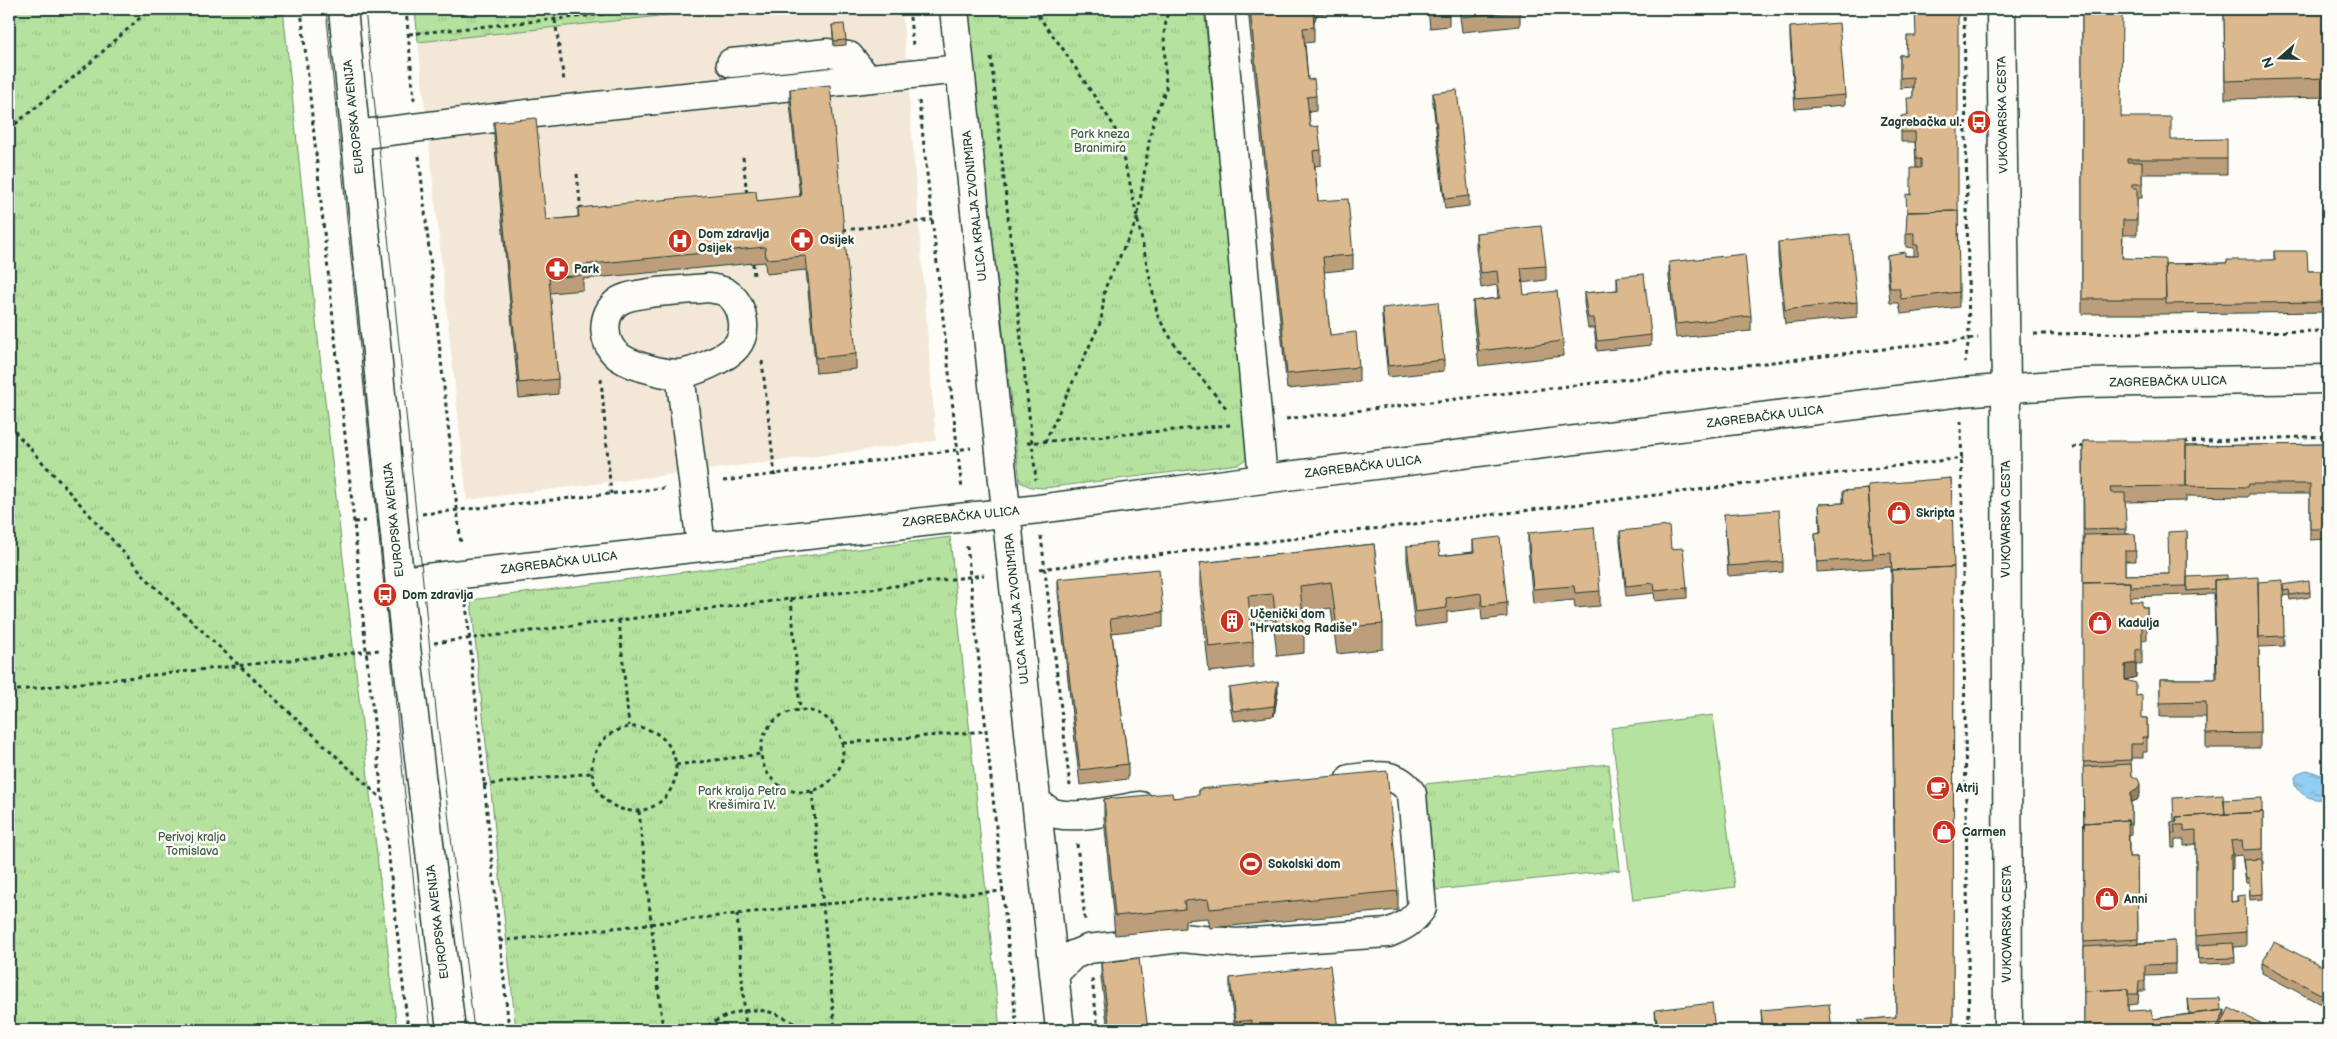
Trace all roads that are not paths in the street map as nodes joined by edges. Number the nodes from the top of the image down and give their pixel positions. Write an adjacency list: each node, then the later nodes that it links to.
1 (343, 9): 8 (street, EUROPSKA AVENIJA)
2 (954, 9): 6 (street, ULICA KRALJA ZVONIMIRA)
3 (1220, 9): 12 (street)
4 (2002, 9): 11 (street, VUKOVARSKA CESTA)
5 (731, 64): 7 (street)
6 (960, 68): 7 (street); 13 (street, ULICA KRALJA ZVONIMIRA)
7 (866, 77): 8 (street)
8 (356, 135): 15 (street, EUROPSKA AVENIJA)
9 (680, 374): 9 (street); 14 (street)
10 (2328, 379): 11 (street, ZAGREBAČKA ULICA)
11 (2006, 388): 12 (street, ZAGREBAČKA ULICA); 22 (street, VUKOVARSKA CESTA)
12 (1263, 479): 13 (street, ZAGREBAČKA ULICA)
13 (1007, 511): 14 (street, ZAGREBAČKA ULICA); 17 (street, ULICA KRALJA ZVONIMIRA)
14 (700, 546): 15 (street, ZAGREBAČKA ULICA)
15 (400, 581): 20 (street, EUROPSKA AVENIJA)
16 (1326, 782): 19 (street)
17 (1037, 802): 18 (street); 19 (street, ULICA KRALJA ZVONIMIRA)
18 (1168, 803)
19 (1054, 974): 21 (street, ULICA KRALJA ZVONIMIRA)
20 (452, 1030)
21 (1060, 1030)
22 (2008, 1030)

